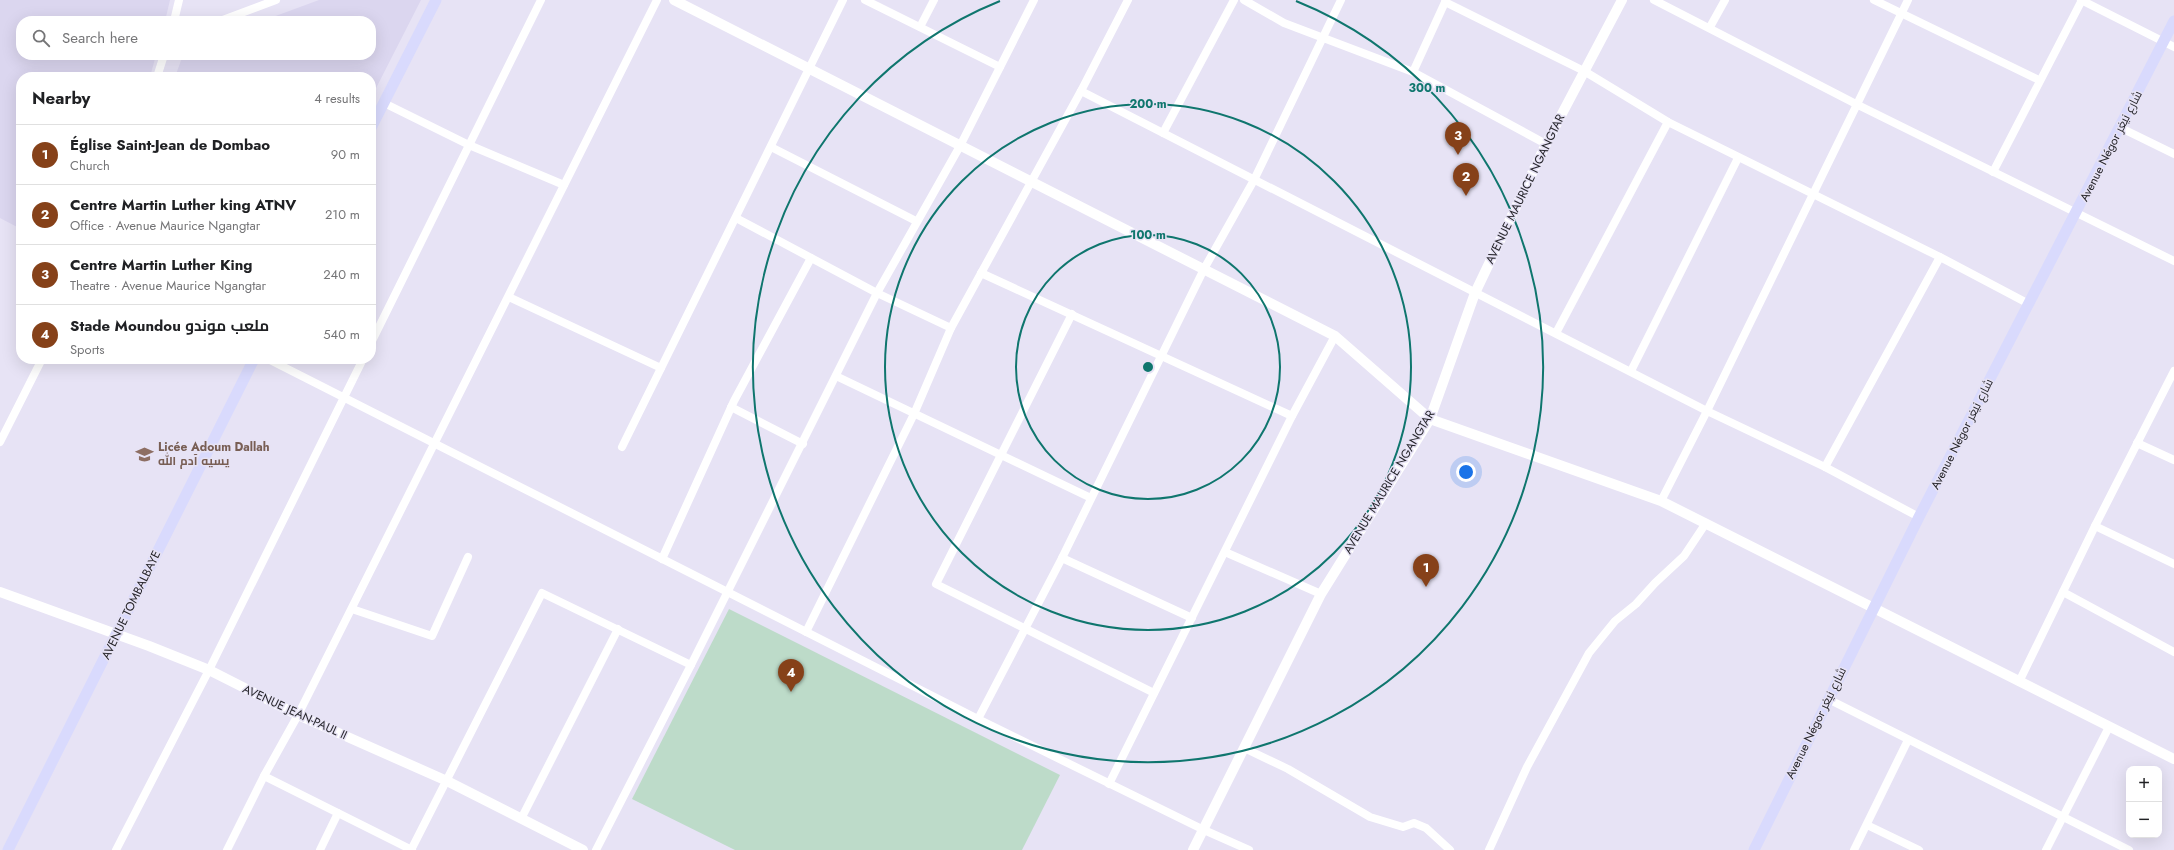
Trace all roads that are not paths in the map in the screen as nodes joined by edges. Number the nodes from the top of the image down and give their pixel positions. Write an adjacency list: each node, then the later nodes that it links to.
1 (179, 0): 23 (street)
2 (276, 0): 24 (street)
3 (436, 0): 39 (main road)
4 (541, 0): 46 (street)
5 (657, 0): 54 (street)
6 (674, 0): 33 (street)
7 (843, 0): 33 (street)
8 (865, 0): 26 (street)
9 (934, 0): 26 (street)
10 (1034, 0): 32 (street)
11 (1128, 0): 38 (street)
12 (1234, 0): 44 (street)
13 (1244, 0): 28 (street)
14 (1341, 0): 28 (street)
15 (1622, 0): 34 (street, AVENUE MAURICE NGANGTAR)
16 (1654, 0): 27 (street)
17 (1725, 0): 27 (street)
18 (1874, 0): 22 (street)
19 (1908, 0): 22 (street)
20 (2081, 0): 29 (street); 37 (street)
21 (1446, 1): 34 (street); 36 (street)
22 (1901, 13): 37 (street); 40 (street)
23 (175, 16)
24 (233, 16)
25 (2174, 21): 29 (main road, Avenue Négor شارع نيغر)
26 (920, 27): 32 (street)
27 (1710, 27): 40 (street)
28 (1323, 38): 36 (street); 52 (street)
29 (2163, 42): 30 (street); 43 (main road, Avenue Négor شارع نيغر)
30 (2174, 47)
31 (162, 60): 35 (street)
32 (1000, 67): 47 (street)
33 (809, 69): 47 (street); 48 (street)
34 (1584, 71): 42 (street); 45 (street, AVENUE MAURICE NGANGTAR)
35 (159, 72)
36 (1413, 72): 45 (street)
37 (2040, 80): 51 (street)
38 (1081, 91): 44 (street); 53 (street)
39 (384, 103): 41 (main road); 46 (street)
40 (1856, 104): 51 (street); 55 (street)
41 (376, 118)
42 (1668, 122): 50 (street); 71 (street)
43 (2121, 128): 49 (street); 56 (main road, Avenue Négor شارع نيغر)
44 (1164, 134): 52 (street)
45 (1546, 144): 65 (street, AVENUE MAURICE NGANGTAR)
46 (469, 145): 54 (street); 70 (street)
47 (960, 146): 53 (street); 58 (street)
48 (771, 147): 57 (street); 58 (street)
49 (2174, 154)
50 (1738, 158): 55 (street); 80 (street)
51 (1993, 172): 56 (street)
52 (1254, 180): 62 (street); 65 (street)
53 (1031, 182): 62 (street); 63 (street)
54 (564, 185): 66 (street)
55 (1812, 194): 59 (street); 84 (street)
56 (2076, 214): 61 (street); 67 (main road, Avenue Négor شارع نيغر)
57 (736, 218): 60 (street); 78 (street)
58 (916, 221): 64 (street)
59 (1940, 257): 67 (street); 95 (street)
60 (811, 258): 64 (street); 83 (street)
61 (2174, 262)
62 (1204, 269): 72 (street); 73 (street)
63 (981, 273): 68 (street); 69 (street)
64 (877, 293): 69 (street); 81 (street)
65 (1475, 293): 71 (street); 87 (street, AVENUE MAURICE NGANGTAR)
66 (509, 297): 78 (street); 90 (street)
67 (2029, 304): 98 (main road, Avenue Négor شارع نيغر)
68 (1072, 314): 73 (street); 93 (street)
69 (951, 328): 85 (street)
70 (376, 333)
71 (1556, 333): 80 (street)
72 (1335, 336): 86 (street); 87 (street)
73 (1161, 354): 86 (street); 96 (street)
74 (39, 364): 88 (street)
75 (252, 364): 116 (main road, AVENUE TOMBALBAYE)
76 (278, 364): 82 (street)
77 (361, 364): 82 (street)
78 (662, 368): 92 (street)
79 (2174, 371): 89 (street)
80 (1631, 372): 84 (street)
81 (836, 376): 85 (street); 91 (street)
82 (344, 398): 90 (street); 119 (street)
83 (731, 407): 91 (street); 104 (street)
84 (1707, 411): 95 (street); 97 (street)
85 (914, 414): 93 (street); 115 (street)
86 (1292, 416): 101 (street)
87 (1430, 419): 97 (street); 109 (street, AVENUE MAURICE NGANGTAR)
88 (0, 442)
89 (2137, 443): 94 (street); 100 (street)
90 (435, 444): 104 (street); 111 (street)
91 (802, 444): 108 (street)
92 (622, 447)
93 (1000, 455): 96 (street); 114 (street)
94 (2174, 460)
95 (1825, 467): 98 (street)
96 (1091, 498): 103 (street)
97 (1661, 501): 99 (street)
98 (1919, 517): 110 (main road, Avenue Négor شارع نيغر)
99 (1706, 523): 110 (street); 147 (street)
100 (2095, 526): 105 (street); 107 (street)
101 (1225, 552): 109 (street); 112 (street)
102 (468, 557): 111 (street)
103 (1062, 558): 112 (street); 114 (street)
104 (662, 559): 108 (street)
105 (2174, 564)
106 (0, 592): 116 (street, AVENUE JEAN-PAUL II)
107 (2063, 592): 117 (street); 120 (street)
108 (728, 593): 115 (street); 118 (street)
109 (1321, 594): 127 (street, AVENUE MAURICE NGANGTAR)
110 (1874, 607): 120 (street); 122 (main road, Avenue Négor شارع نيغر)
111 (352, 609): 123 (street)
112 (1192, 618): 121 (street)
113 (618, 629): 118 (street); 130 (street); 134 (street)
114 (1024, 629): 121 (street); 124 (street)
115 (806, 632): 124 (street)
116 (117, 634): 119 (street, AVENUE JEAN-PAUL II); 137 (main road, AVENUE TOMBALBAYE)
117 (2174, 652)
118 (691, 665): 143 (street)
119 (209, 670): 123 (street, AVENUE JEAN-PAUL II); 138 (street)
120 (2019, 682): 125 (street)
121 (1154, 694): 131 (street)
122 (1828, 699): 126 (street); 148 (main road, Avenue Négor شارع نيغر)
123 (298, 715): 129 (street); 130 (street, AVENUE JEAN-PAUL II)
124 (978, 719): 131 (street)
125 (2109, 727): 128 (street); 133 (street)
126 (1908, 740): 133 (street); 135 (street)
127 (1244, 748): 136 (street, AVENUE MAURICE NGANGTAR); 146 (street)
128 (2174, 759)
129 (264, 776): 132 (street); 139 (street)
130 (447, 781): 134 (street, AVENUE JEAN-PAUL II); 141 (street)
131 (1109, 784): 136 (street)
132 (338, 813): 140 (street); 141 (street)
133 (2063, 817): 151 (street); 152 (street)
134 (522, 819): 142 (street, AVENUE JEAN-PAUL II)
135 (1867, 825): 149 (street); 150 (street)
136 (1204, 830): 144 (street, AVENUE MAURICE NGANGTAR); 145 (street)
137 (8, 850)
138 (116, 850)
139 (227, 850)
140 (320, 850)
141 (412, 850)
142 (583, 850)
143 (596, 850)
144 (1193, 850)
145 (1249, 850)
146 (1450, 850)
147 (1489, 850)
148 (1754, 850)
149 (1854, 850)
150 (1919, 850)
151 (2046, 850)
152 (2129, 850)

